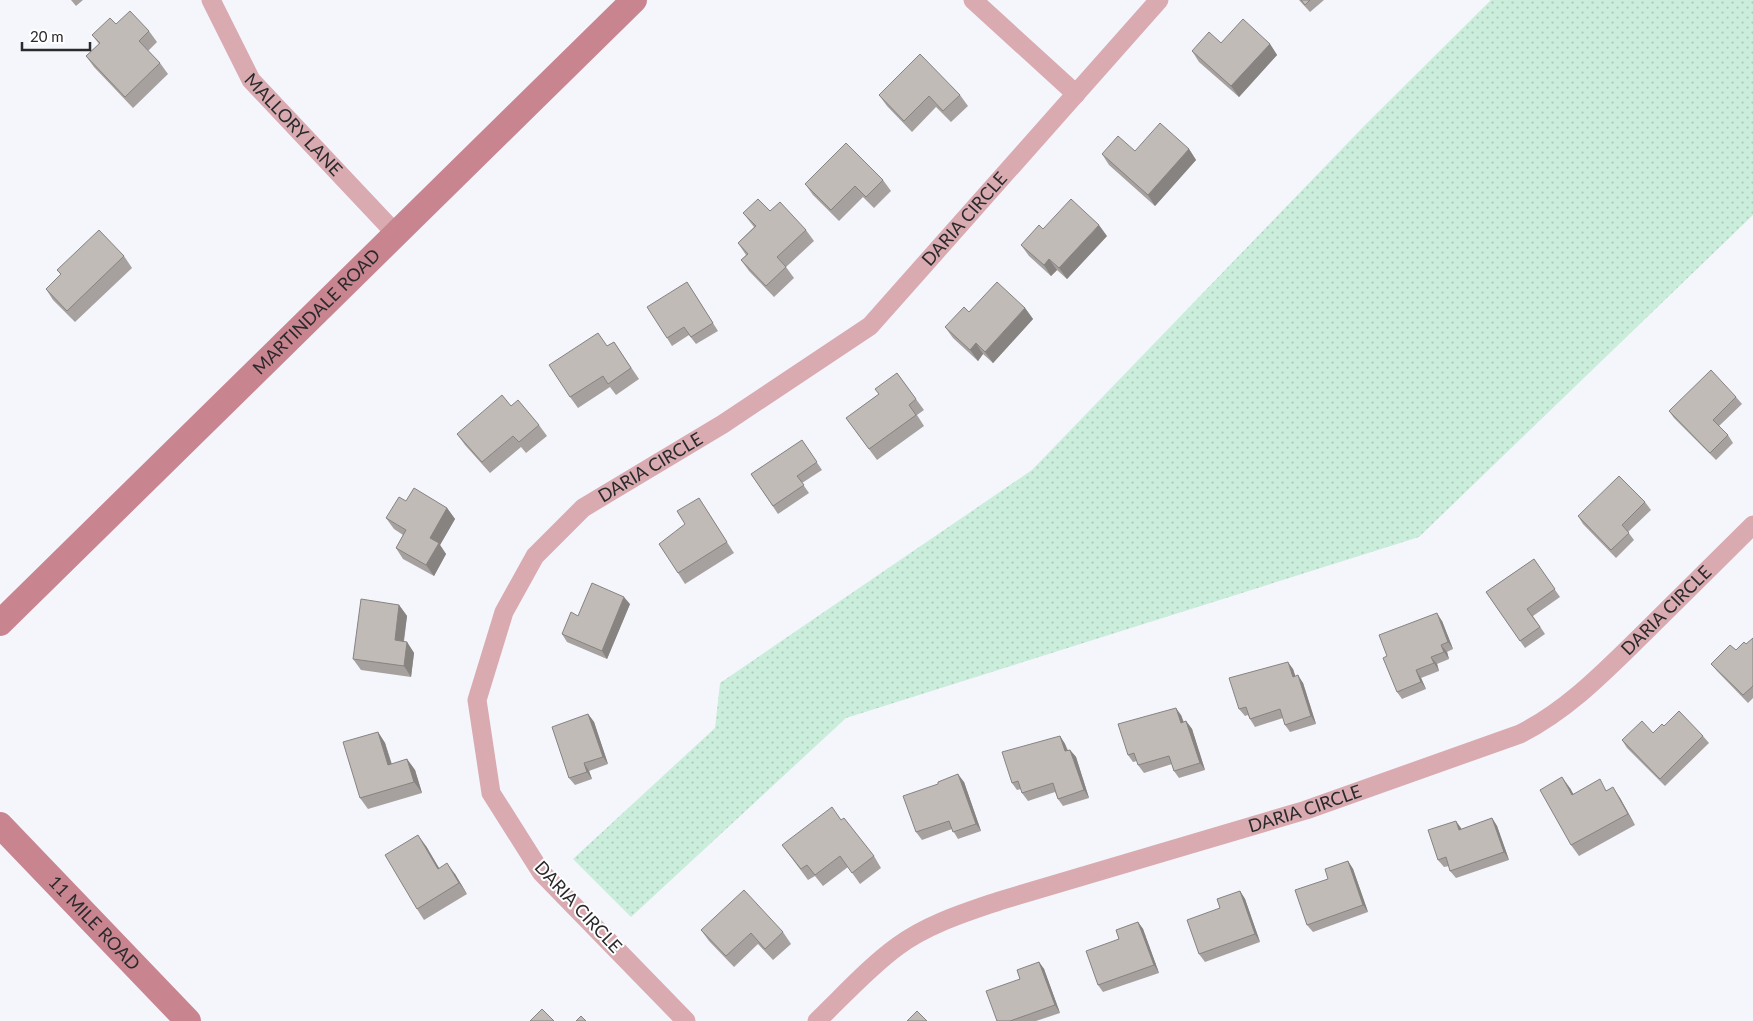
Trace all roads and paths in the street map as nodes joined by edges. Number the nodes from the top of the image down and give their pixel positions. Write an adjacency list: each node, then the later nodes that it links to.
1 (211, 0): 6 (street, MALLORY LANE)
2 (634, 0): 6 (street, MARTINDALE ROAD)
3 (973, 0): 5 (street)
4 (1159, 0): 5 (street, DARIA CIRCLE)
5 (1076, 94): 11 (street, DARIA CIRCLE)
6 (397, 235): 8 (street, MARTINDALE ROAD)
7 (1753, 525): 12 (street, DARIA CIRCLE)
8 (0, 623)
9 (0, 825): 10 (street, 11 MILE ROAD)
10 (188, 1021)
11 (686, 1021)
12 (817, 1021)

